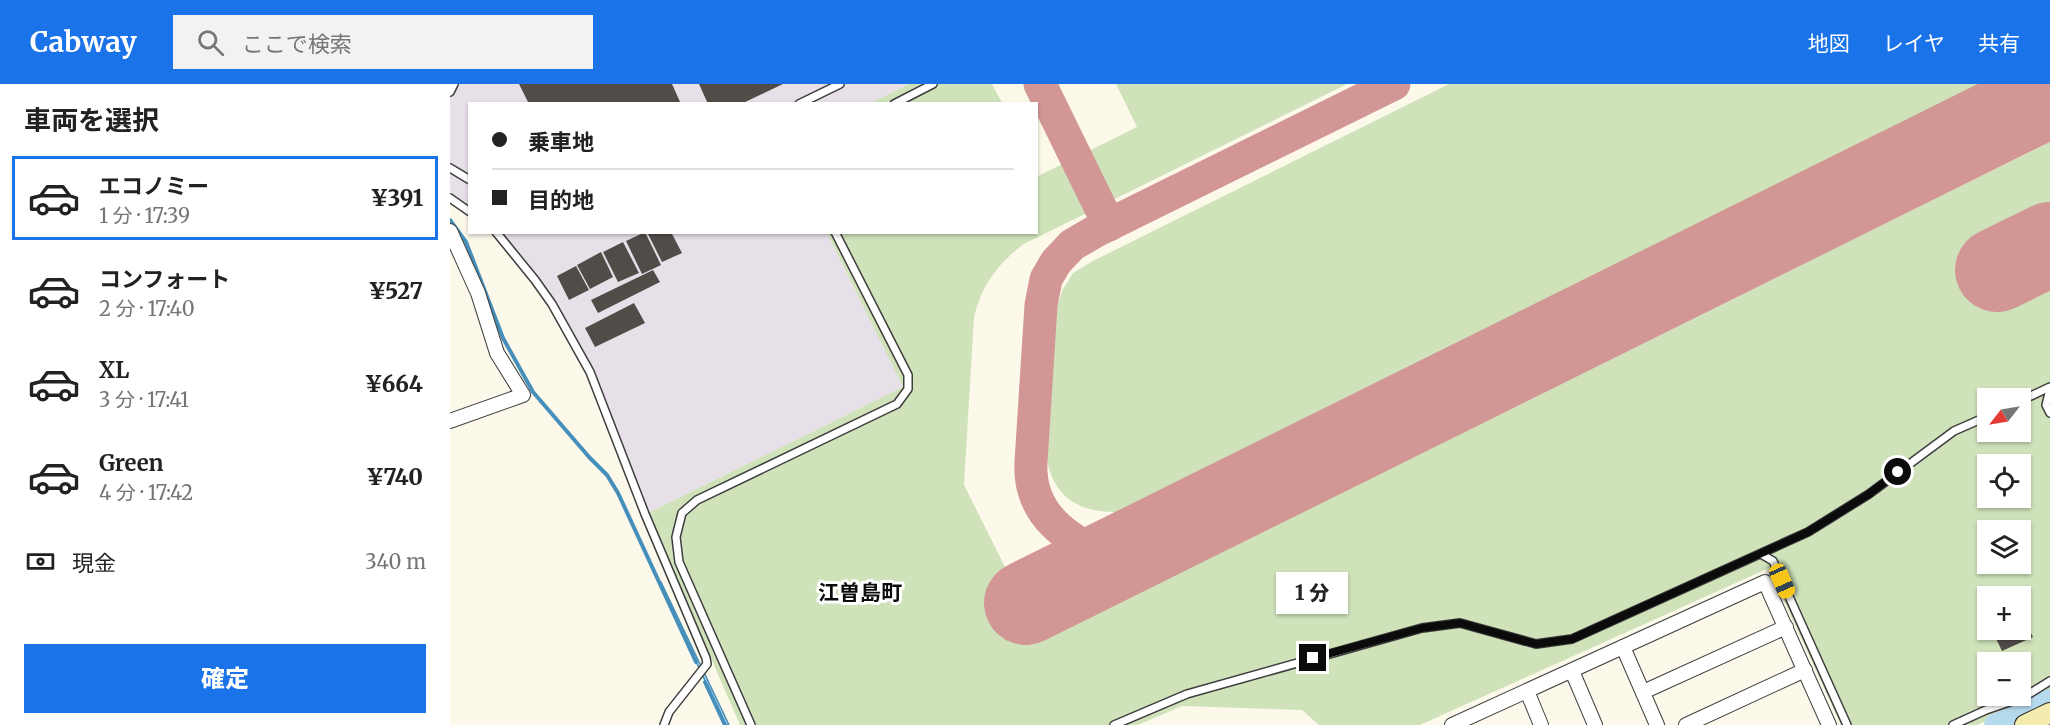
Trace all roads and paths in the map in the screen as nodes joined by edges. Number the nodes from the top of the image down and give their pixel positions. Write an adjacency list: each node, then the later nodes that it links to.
1 (454, 84): 4 (lane)
2 (840, 84): 5 (lane)
3 (933, 84): 6 (lane)
4 (450, 92)
5 (803, 102)
6 (898, 102)
7 (450, 168): 8 (lane)
8 (468, 179)
9 (450, 198): 10 (lane)
10 (468, 211)
11 (450, 231): 17 (street)
12 (498, 234): 31 (lane)
13 (836, 234): 32 (lane)
14 (2050, 388): 15 (lane); 16 (lane)
15 (2031, 396)
16 (2050, 413)
17 (450, 421)
18 (1977, 421): 19 (lane)
19 (1761, 554): 33 (lane); 39 (lane)
20 (1786, 627): 21 (street); 23 (street); 26 (street)
21 (1623, 647): 22 (street); 26 (street)
22 (1572, 670): 25 (street); 36 (street)
23 (1805, 670): 30 (street); 38 (street)
24 (2050, 681): 40 (lane)
25 (1527, 691): 28 (street); 35 (street)
26 (1643, 692): 29 (street)
27 (2050, 713): 41 (street)
28 (1482, 719): 34 (street)
29 (1656, 722): 37 (street)
30 (1825, 724)
31 (664, 725)
32 (751, 725)
33 (1114, 725)
34 (1452, 725)
35 (1541, 725)
36 (1595, 725)
37 (1641, 725)
38 (1686, 725)
39 (1847, 725)
40 (1953, 725)
41 (2025, 725)

